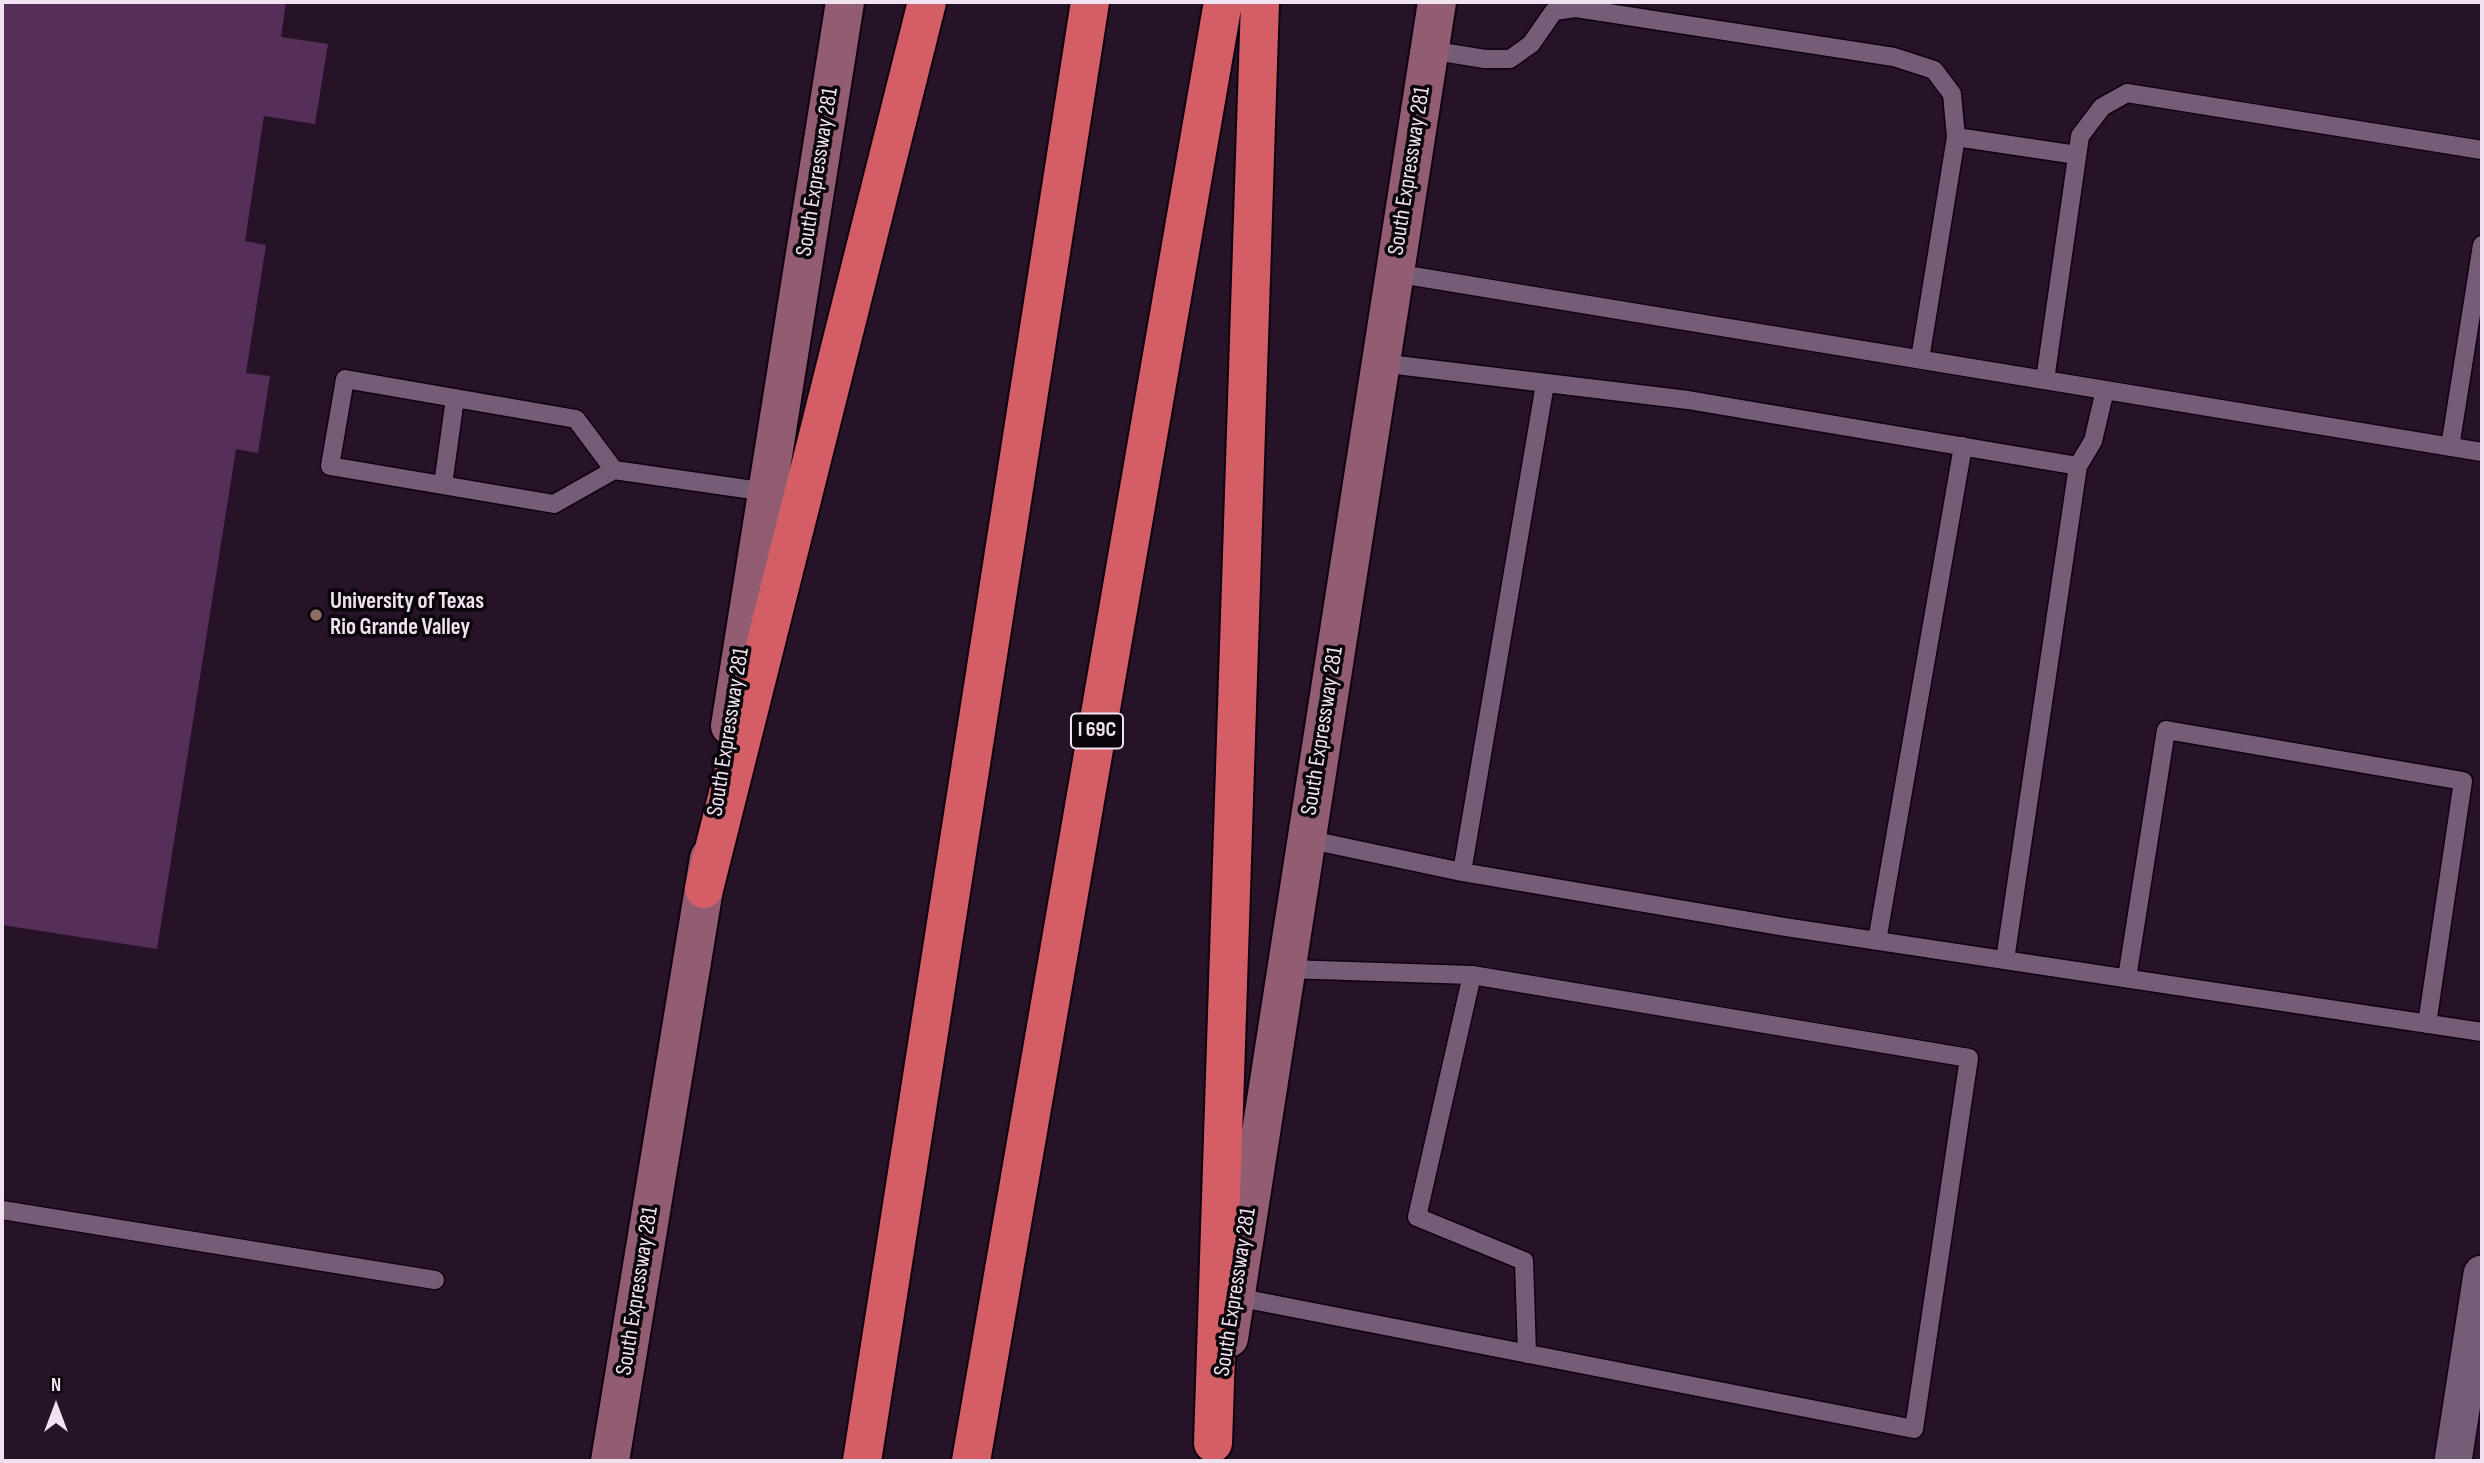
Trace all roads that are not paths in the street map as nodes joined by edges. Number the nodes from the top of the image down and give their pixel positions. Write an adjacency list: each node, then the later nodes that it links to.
1 (845, 2): 25 (main road, South Expressway 281)
2 (927, 2): 28 (highway)
3 (1090, 2): 43 (highway)
4 (1223, 2): 44 (highway, I 69C)
5 (1260, 2): 41 (highway)
6 (1437, 2): 7 (main road, South Expressway 281)
7 (1429, 50): 8 (lane); 12 (main road, South Expressway 281)
8 (1956, 137): 10 (lane); 13 (lane)
9 (2482, 150): 10 (lane)
10 (2077, 155): 15 (lane)
11 (2482, 245): 20 (lane)
12 (1394, 273): 13 (lane); 14 (main road, South Expressway 281)
13 (1920, 359): 15 (lane)
14 (1380, 363): 16 (lane); 26 (main road, South Expressway 281)
15 (2045, 380): 17 (lane)
16 (1545, 383): 19 (lane); 27 (lane)
17 (2105, 390): 20 (lane); 22 (lane)
18 (456, 398): 23 (lane); 24 (lane); 24 (lane)
19 (1963, 446): 22 (lane); 29 (lane)
20 (2450, 447): 21 (lane)
21 (2482, 452)
22 (2078, 466): 30 (lane)
23 (614, 470): 24 (lane); 25 (lane)
24 (443, 485)
25 (767, 492): 28 (main road, South Expressway 281)
26 (1306, 839): 27 (lane); 31 (main road, South Expressway 281)
27 (1462, 872): 29 (lane)
28 (705, 889): 42 (main road, South Expressway 281)
29 (1877, 941): 30 (lane)
30 (2005, 960): 33 (lane)
31 (1287, 969): 32 (lane); 39 (main road, South Expressway 281)
32 (1472, 975): 40 (lane); 40 (lane)
33 (2127, 978): 34 (lane); 34 (lane)
34 (2427, 1024): 35 (lane)
35 (2482, 1032)
36 (2, 1210): 38 (lane)
37 (2482, 1274): 45 (street)
38 (435, 1280)
39 (1236, 1297): 40 (lane); 41 (main road, South Expressway 281)
40 (1527, 1354)
41 (1211, 1452)
42 (610, 1461)
43 (862, 1461)
44 (971, 1461)
45 (2453, 1461)

